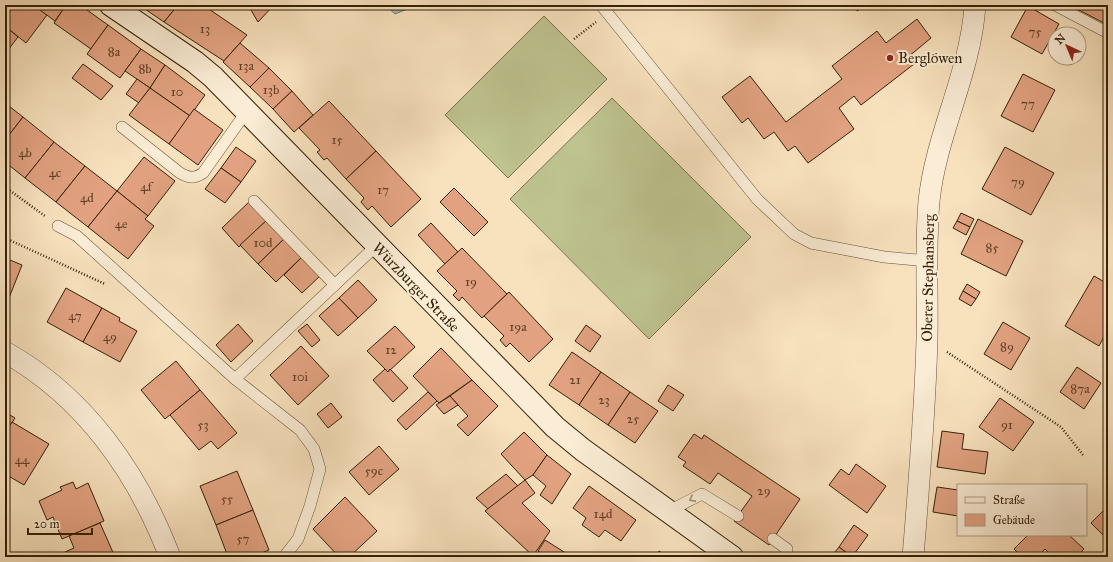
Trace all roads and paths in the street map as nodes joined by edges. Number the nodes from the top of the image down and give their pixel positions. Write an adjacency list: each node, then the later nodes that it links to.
1 (111, 5): 8 (street, Würzburger Straße)
2 (601, 5): 15 (lane)
3 (854, 5): 6 (path)
4 (975, 5): 15 (street, Oberer Stephansberg)
5 (1055, 5): 7 (lane)
6 (859, 12)
7 (1108, 33)
8 (247, 111): 9 (lane); 14 (street, Würzburger Straße)
9 (122, 127)
10 (5, 187): 12 (path)
11 (254, 201): 16 (lane)
12 (58, 226): 17 (lane)
13 (5, 238): 17 (path)
14 (376, 246): 16 (lane); 22 (street, Würzburger Straße)
15 (928, 260): 18 (street, Oberer Stephansberg)
16 (335, 285): 20 (lane)
17 (133, 287): 20 (lane)
18 (927, 338): 21 (path); 29 (street, Oberer Stephansberg)
19 (5, 352): 25 (street)
20 (235, 379): 26 (lane)
21 (1083, 455)
22 (667, 512): 23 (lane, one-way to 22); 27 (street, Würzburger Straße)
23 (738, 516)
24 (773, 539): 28 (lane)
25 (170, 557)
26 (284, 557)
27 (732, 557)
28 (786, 557)
29 (913, 557)

